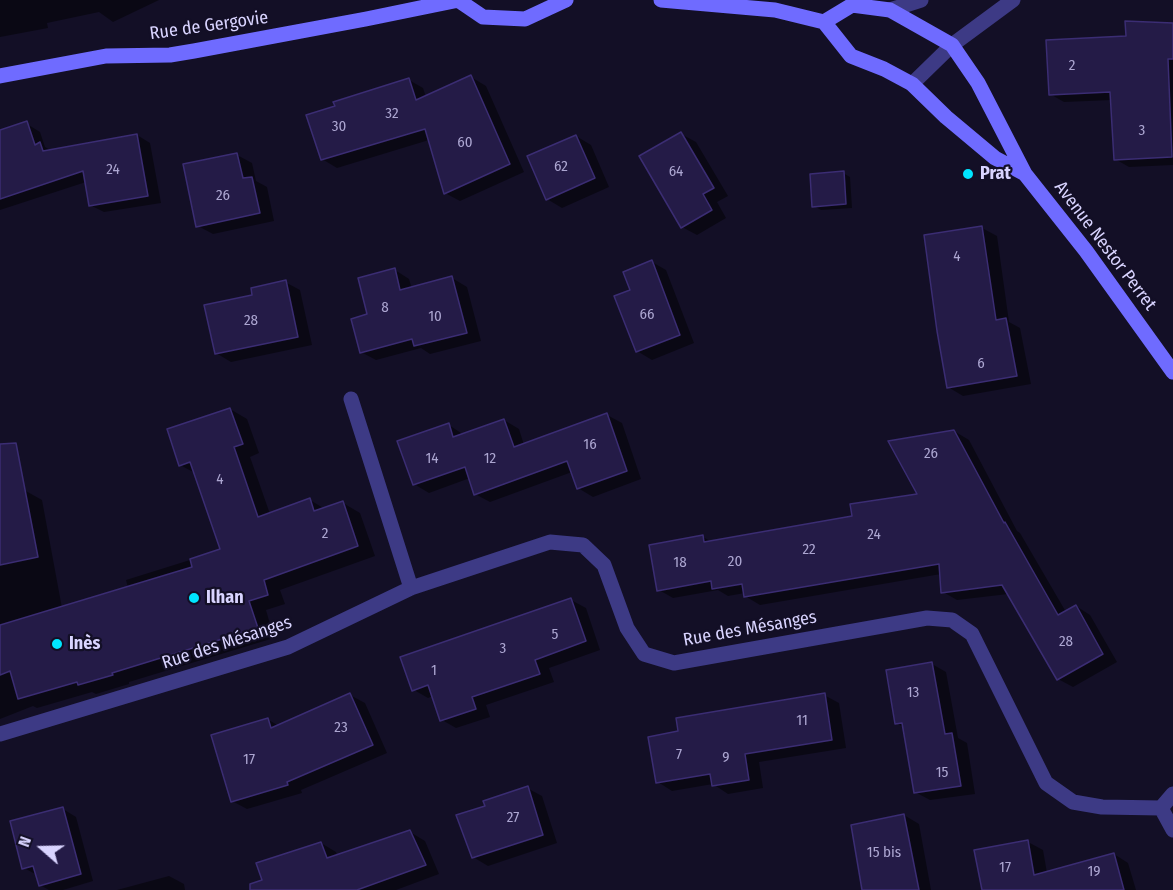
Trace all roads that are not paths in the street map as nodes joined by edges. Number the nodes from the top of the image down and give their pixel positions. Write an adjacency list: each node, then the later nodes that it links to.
1 (459, 0): 2 (main road); 6 (main road, Rue de Gergovie)
2 (566, 0)
3 (661, 0): 8 (main road)
4 (921, 0): 7 (street)
5 (1013, 0): 9 (street)
6 (409, 5): 10 (main road, Rue de Gergovie)
7 (890, 10): 8 (main road, Avenue Nestor Perret); 9 (main road, Avenue Nestor Perret)
8 (824, 22): 11 (main road, Avenue Nestor Perret)
9 (952, 45): 11 (street); 12 (main road, Avenue Nestor Perret)
10 (0, 76)
11 (912, 84): 12 (main road, Avenue Nestor Perret)
12 (1025, 174): 13 (main road, Avenue Nestor Perret)
13 (1173, 372)
14 (351, 399): 15 (street)
15 (411, 588): 16 (street, Rue des Mésanges); 18 (street, Rue des Mésanges)
16 (0, 734)
17 (1173, 794): 18 (street)
18 (1161, 808): 19 (street)
19 (1173, 830)

